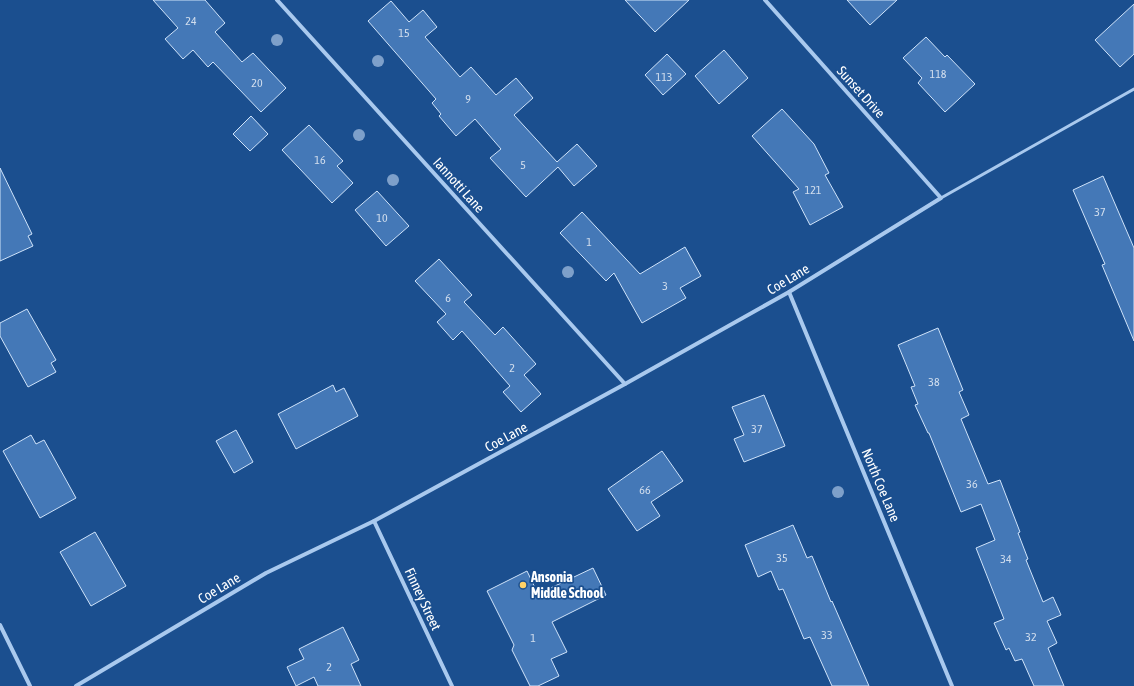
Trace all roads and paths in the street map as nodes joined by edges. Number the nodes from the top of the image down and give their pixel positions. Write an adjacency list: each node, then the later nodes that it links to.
1 (277, 0): 6 (street, Iannotti Lane)
2 (765, 0): 4 (street, Sunset Drive)
3 (1134, 89): 4 (lane)
4 (941, 198): 5 (street, Coe Lane)
5 (789, 292): 6 (street, Coe Lane); 12 (street, North Coe Lane)
6 (626, 384): 7 (street, Coe Lane)
7 (374, 521): 10 (street, Coe Lane); 11 (street, Finney Street)
8 (0, 626): 9 (street)
9 (30, 686)
10 (76, 686)
11 (452, 686)
12 (952, 686)

